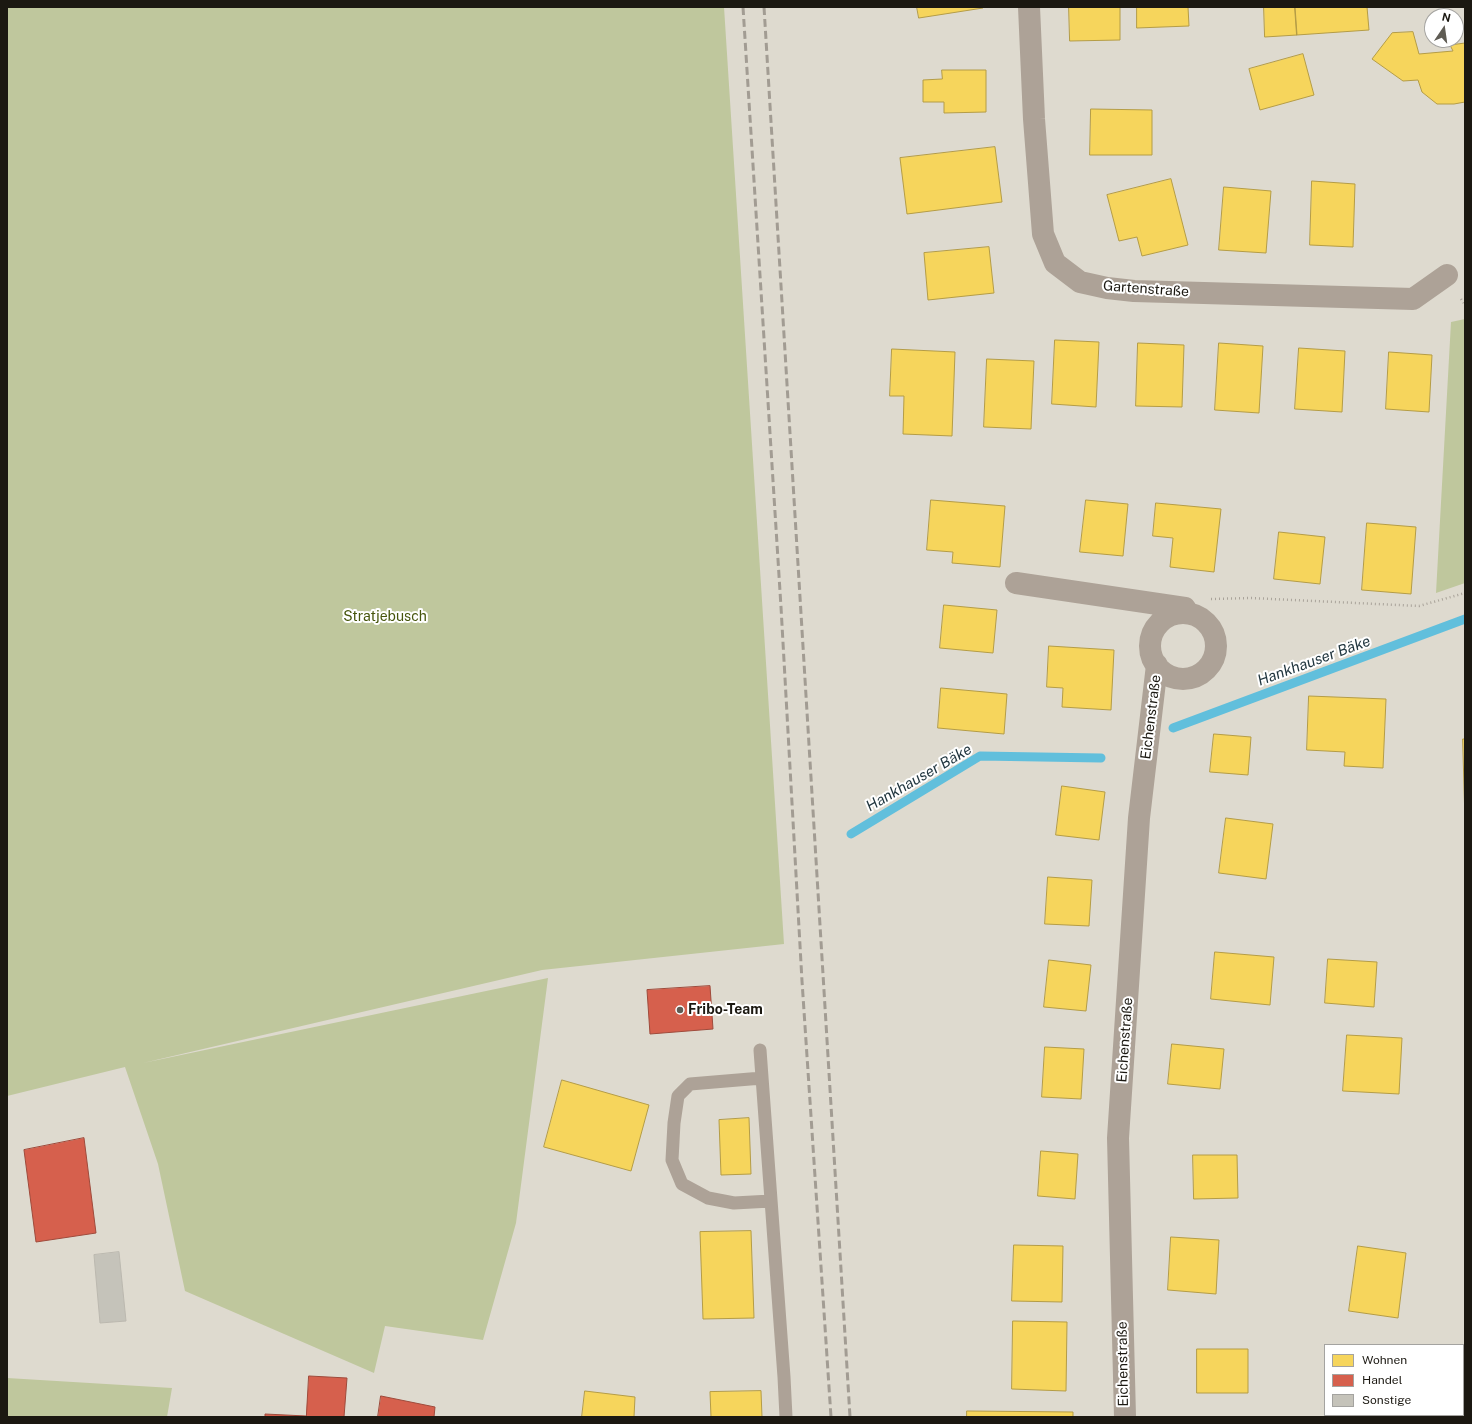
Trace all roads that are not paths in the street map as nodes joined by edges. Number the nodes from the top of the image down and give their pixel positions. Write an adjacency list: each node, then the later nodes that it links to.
1 (1029, 7): 2 (street, Gartenstraße)
2 (1447, 275)
3 (1016, 583): 4 (street, Eichenstraße)
4 (1189, 614): 5 (street, Eichenstraße); 5 (street, Eichenstraße)
5 (1157, 665): 10 (street, Eichenstraße)
6 (760, 1050): 7 (lane)
7 (762, 1078): 8 (lane); 8 (lane)
8 (771, 1201): 9 (lane)
9 (786, 1417)
10 (1125, 1417)

